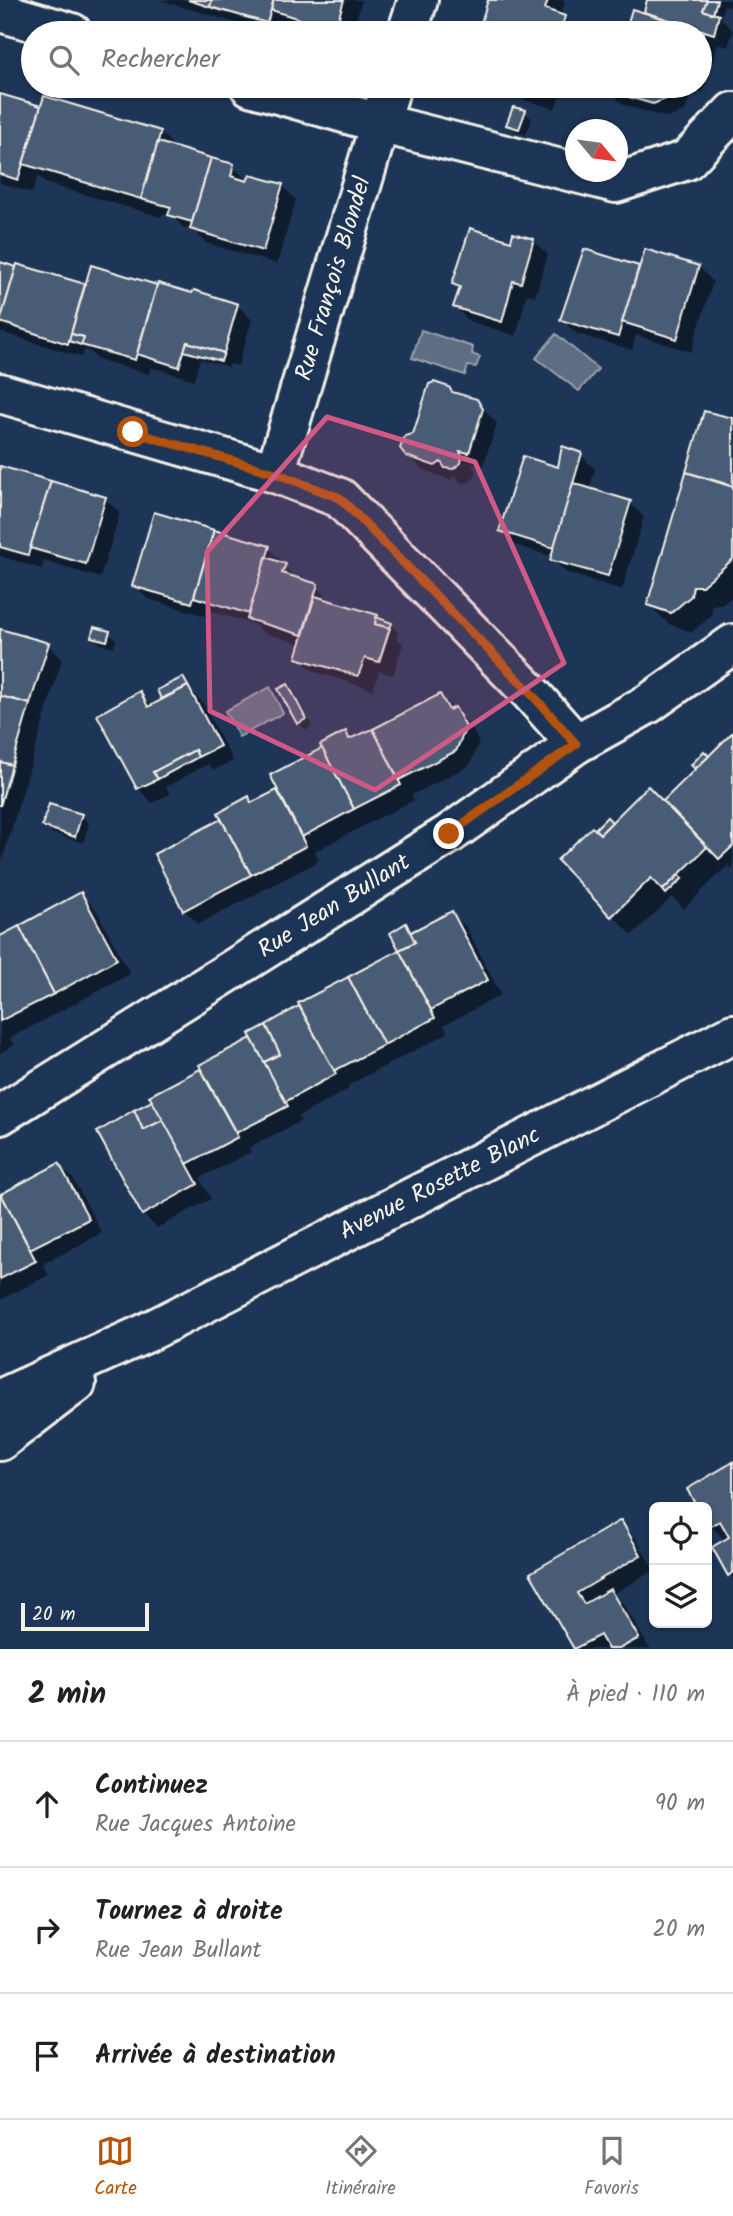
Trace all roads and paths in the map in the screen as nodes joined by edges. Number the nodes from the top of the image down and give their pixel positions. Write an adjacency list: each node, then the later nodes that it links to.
1 (418, 0): 4 (street)
2 (0, 12): 3 (street)
3 (31, 21)
4 (411, 21)
5 (292, 98): 8 (street)
6 (387, 98): 8 (street, Rue François Blondel)
7 (733, 113): 8 (street)
8 (379, 123): 10 (street, Rue François Blondel)
9 (0, 393): 10 (street)
10 (275, 473): 12 (street)
11 (733, 644): 12 (street, Rue Jean Bullant)
12 (576, 744): 14 (street, Rue Jean Bullant)
13 (733, 1034): 15 (street, Avenue Rosette Blanc)
14 (0, 1115)
15 (146, 1333): 16 (street, Avenue Rosette Blanc); 17 (street, Avenue Rosette Blanc)
16 (0, 1399)
17 (0, 1441)

